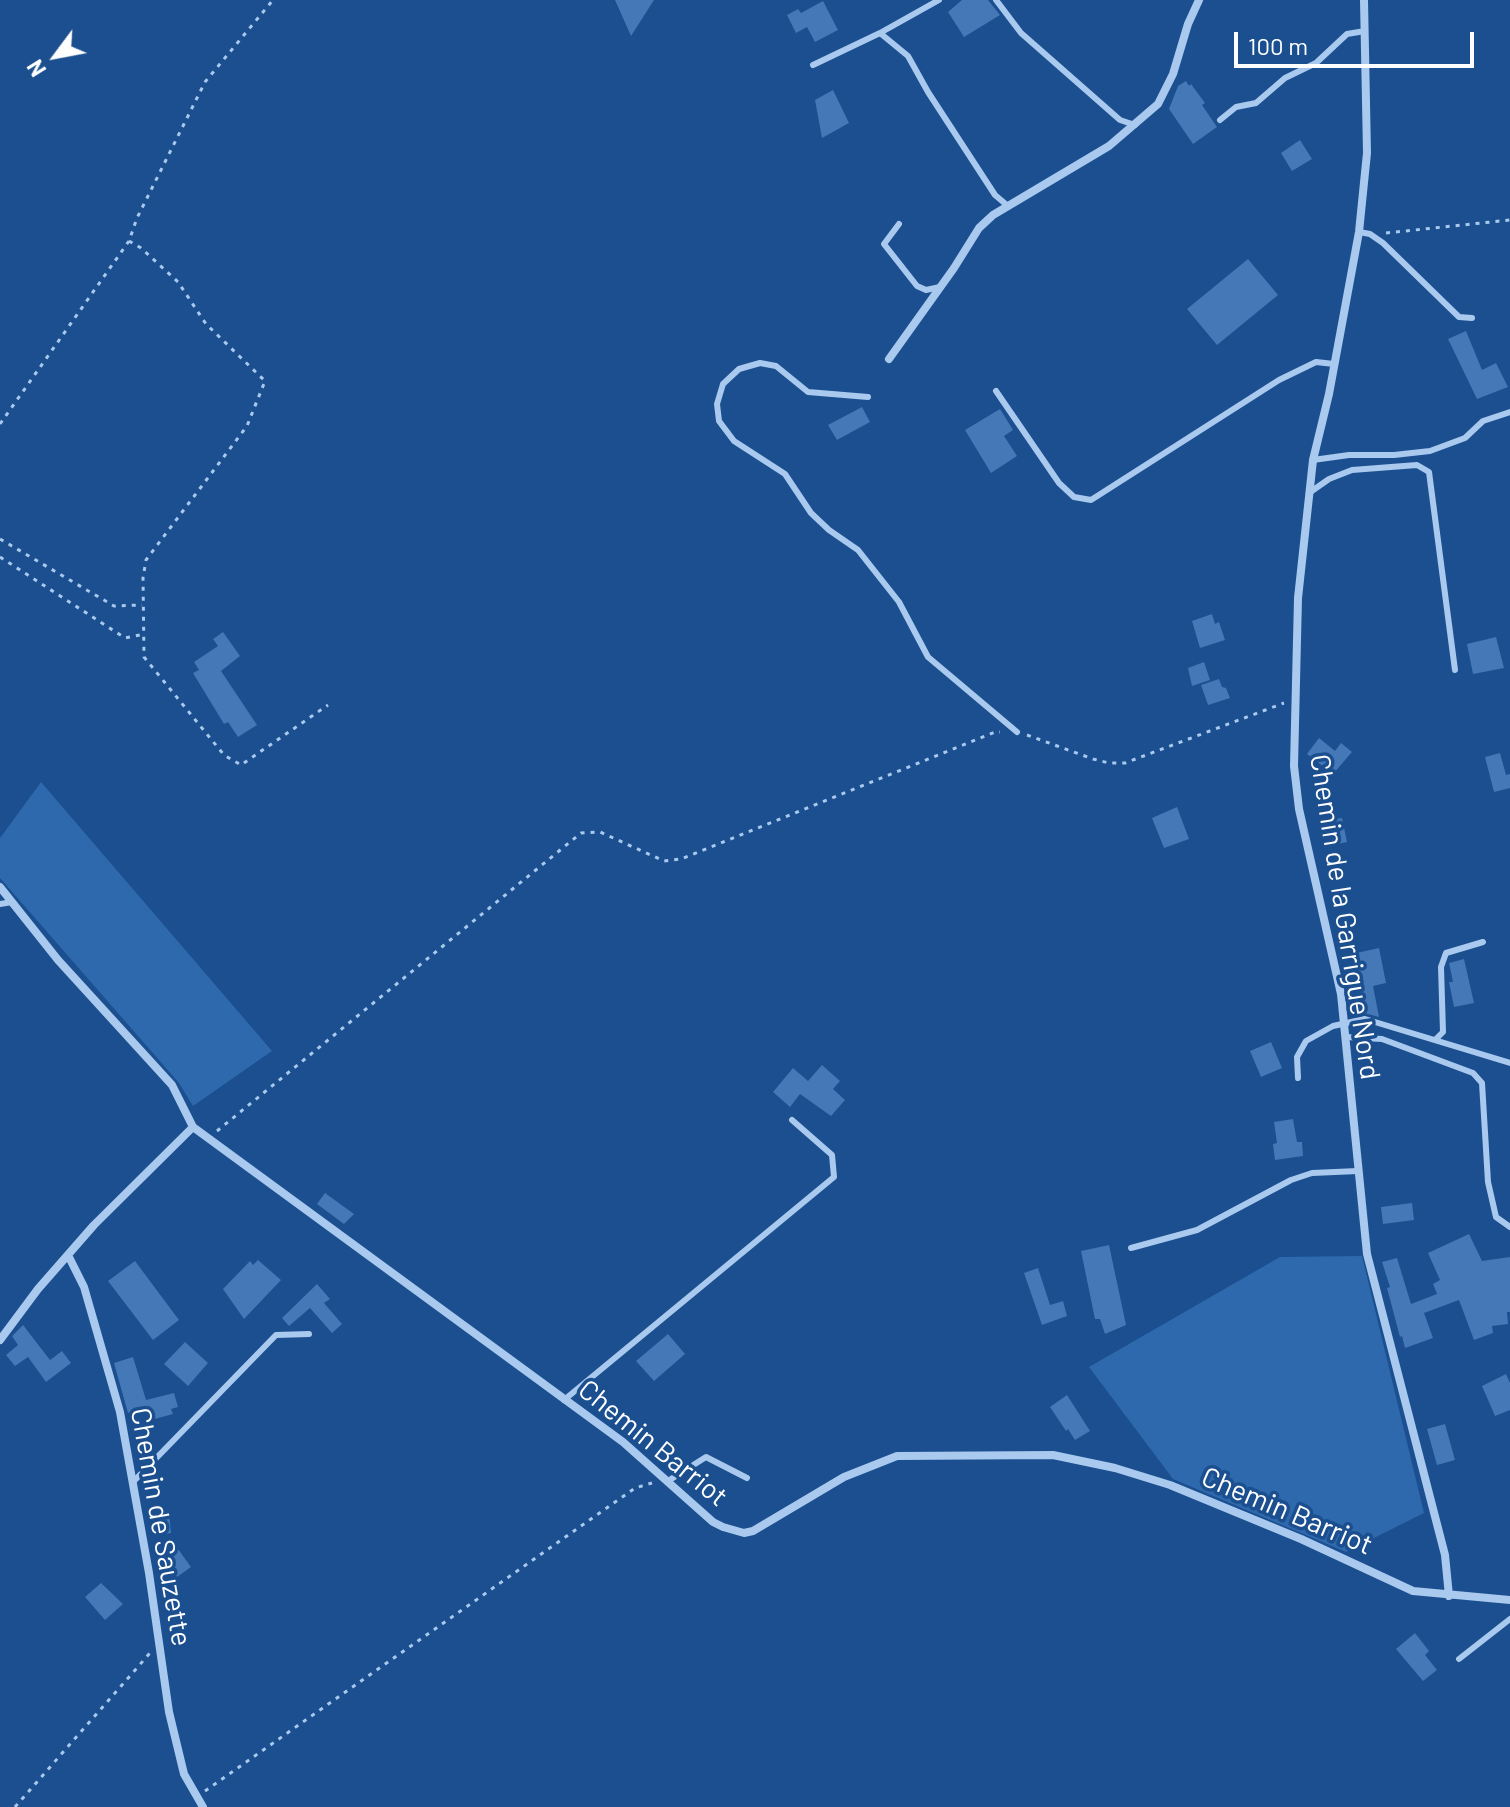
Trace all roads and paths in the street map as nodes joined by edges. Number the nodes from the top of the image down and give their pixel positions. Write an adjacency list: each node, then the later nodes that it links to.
1 (272, 0): 16 (path)
2 (939, 0): 7 (lane)
3 (996, 0): 10 (lane)
4 (1199, 0): 10 (street)
5 (1364, 0): 6 (street, Chemin de la Garrigue Nord)
6 (1365, 31): 9 (lane); 14 (street, Chemin de la Garrigue Nord)
7 (880, 33): 8 (lane); 11 (lane)
8 (813, 65)
9 (1220, 120)
10 (1135, 125): 11 (street)
11 (1008, 206): 17 (street)
12 (1510, 220): 15 (path)
13 (899, 224): 17 (lane)
14 (1359, 232): 15 (lane); 20 (street, Chemin de la Garrigue Nord)
15 (1370, 234): 18 (lane)
16 (129, 241): 24 (path); 29 (path)
17 (940, 287): 19 (street)
18 (1472, 318)
19 (889, 359)
20 (1334, 364): 21 (lane); 25 (street, Chemin de la Garrigue Nord)
21 (996, 391)
22 (868, 397): 34 (lane)
23 (1510, 412): 25 (lane)
24 (0, 424)
25 (1313, 460): 26 (street, Chemin de la Garrigue Nord)
26 (1309, 493): 31 (lane); 33 (street, Chemin de la Garrigue Nord)
27 (0, 539): 29 (path)
28 (0, 557): 30 (path)
29 (143, 605): 30 (path)
30 (142, 635): 32 (path)
31 (1455, 670)
32 (328, 705)
33 (1295, 706): 34 (path); 39 (street, Chemin de la Garrigue Nord)
34 (1017, 732): 46 (path)
35 (0, 887): 36 (street)
36 (12, 902): 37 (lane); 45 (street)
37 (0, 904)
38 (1483, 942): 41 (lane)
39 (1344, 1022): 40 (street, Chemin de la Garrigue Nord); 41 (lane); 43 (lane)
40 (1346, 1037): 47 (street, Chemin de la Garrigue Nord); 48 (lane)
41 (1435, 1040): 42 (lane)
42 (1510, 1063)
43 (1298, 1078)
44 (792, 1120): 53 (lane)
45 (193, 1127): 46 (street, Chemin Barriot); 50 (street)
46 (208, 1138): 53 (street, Chemin Barriot)
47 (1358, 1171): 49 (lane); 57 (street, Chemin de la Garrigue Nord)
48 (1510, 1227)
49 (1131, 1248)
50 (68, 1255): 52 (street); 56 (street, Chemin de Sauzette)
51 (309, 1334): 56 (lane)
52 (0, 1340)
53 (564, 1400): 55 (street, Chemin Barriot)
54 (747, 1478): 55 (lane)
55 (668, 1481): 57 (street, Chemin Barriot); 62 (path)
56 (133, 1482): 60 (street, Chemin de Sauzette)
57 (1449, 1596): 58 (street, Chemin Barriot)
58 (1510, 1600)
59 (1510, 1619): 61 (lane)
60 (160, 1647): 62 (street, Chemin de Sauzette); 63 (path)
61 (1459, 1659)
62 (197, 1797): 64 (street, Chemin de Sauzette)
63 (15, 1807)
64 (203, 1807)

